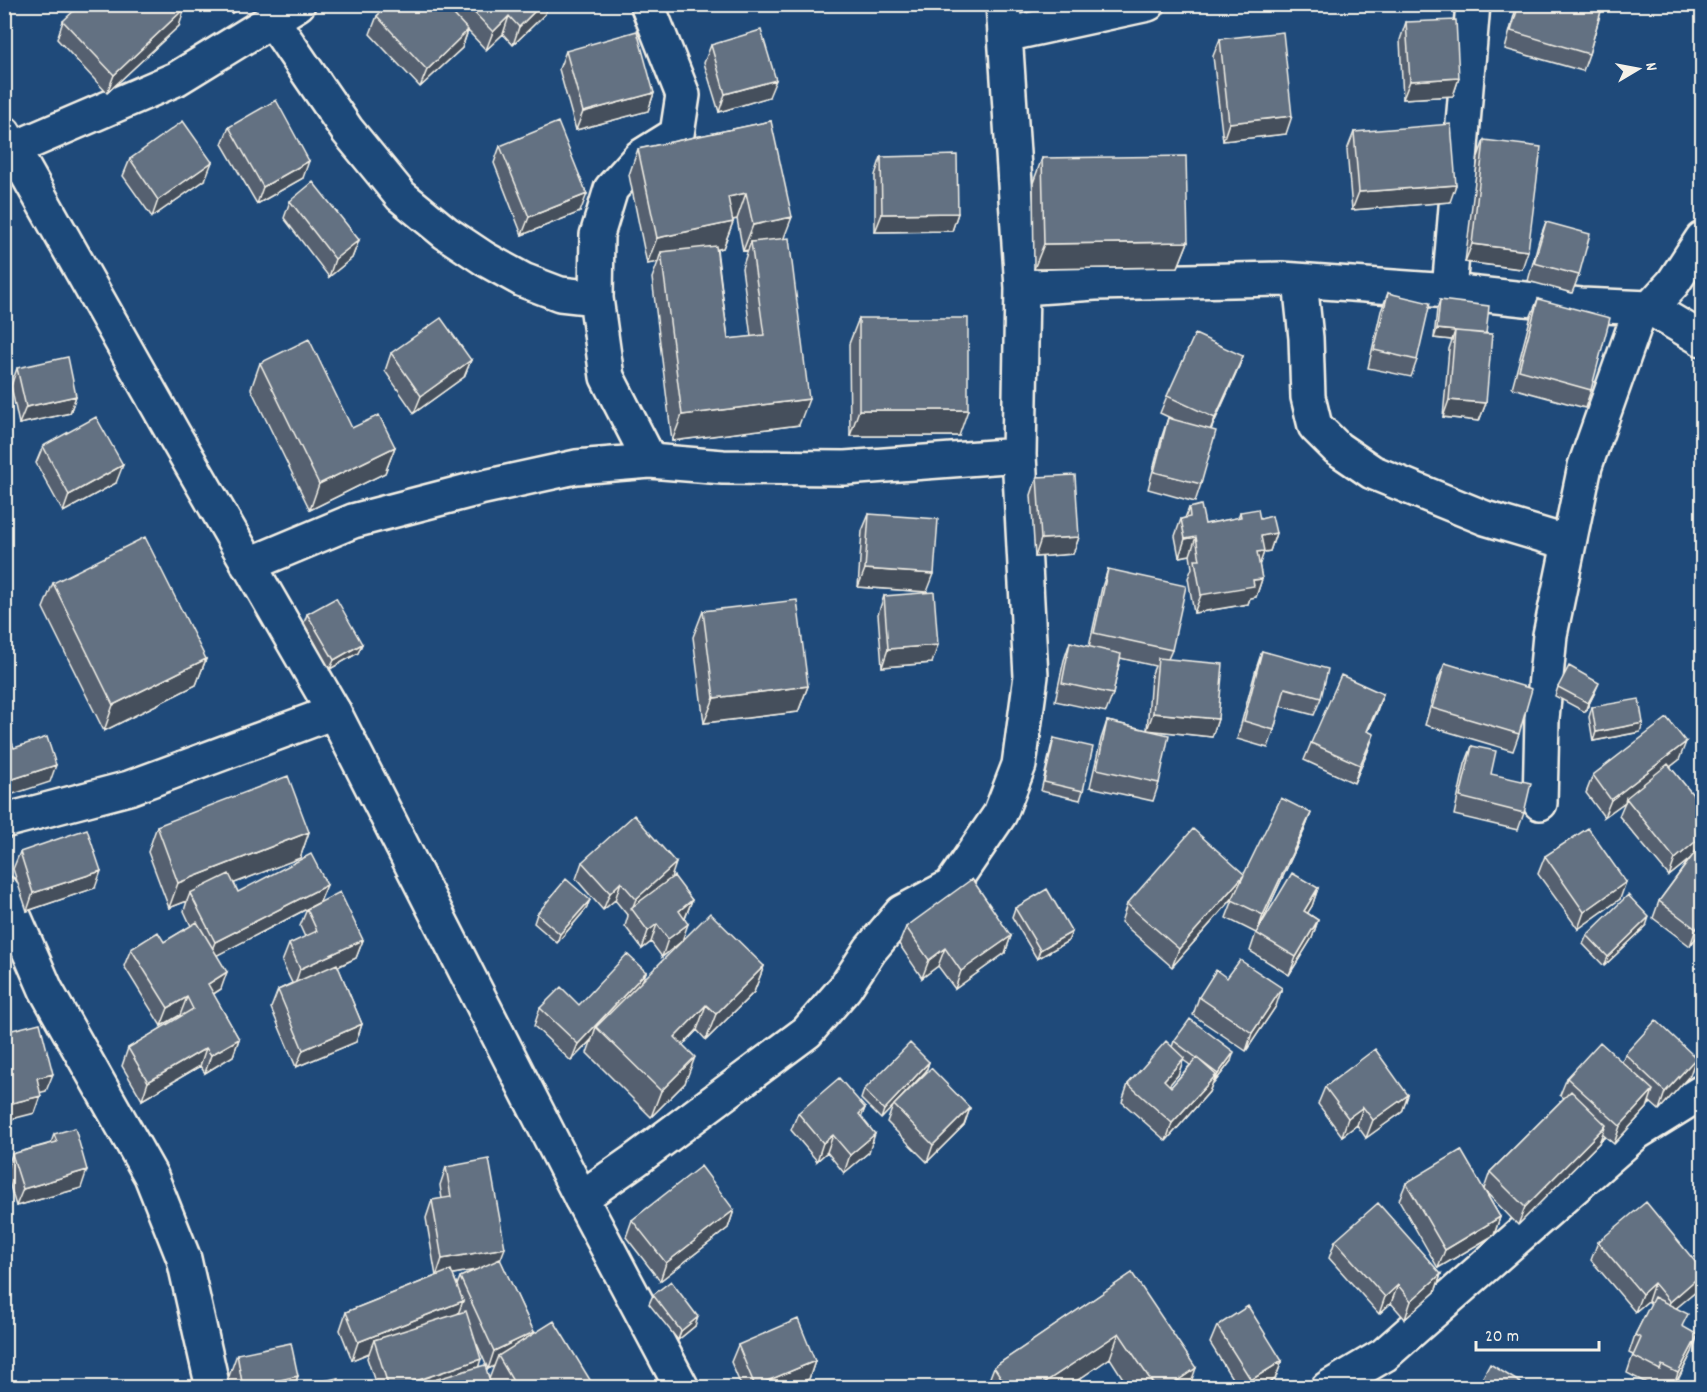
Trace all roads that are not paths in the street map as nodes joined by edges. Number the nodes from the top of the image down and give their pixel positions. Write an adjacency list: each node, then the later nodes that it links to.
1 (647, 4): 11 (street)
2 (1148, 4): 5 (street)
3 (1473, 4): 10 (street)
4 (285, 12): 6 (street); 11 (street)
5 (1004, 20): 9 (street)
6 (9, 141): 17 (street)
7 (1702, 239): 12 (street)
8 (1300, 281): 9 (street); 10 (street); 16 (street)
9 (1022, 288): 14 (street)
10 (1449, 291): 12 (street)
11 (596, 298): 15 (street)
12 (1646, 308): 13 (street); 16 (street)
13 (1702, 339)
14 (1019, 456): 15 (street); 23 (street)
15 (650, 461): 17 (street)
16 (1569, 543): 19 (street)
17 (248, 565): 18 (street)
18 (334, 712): 20 (street); 23 (street)
19 (1540, 803)
20 (4, 821)
21 (4, 893): 24 (street)
22 (1702, 1092): 26 (street)
23 (581, 1198): 25 (street)
24 (213, 1388)
25 (682, 1388)
26 (1328, 1388)

